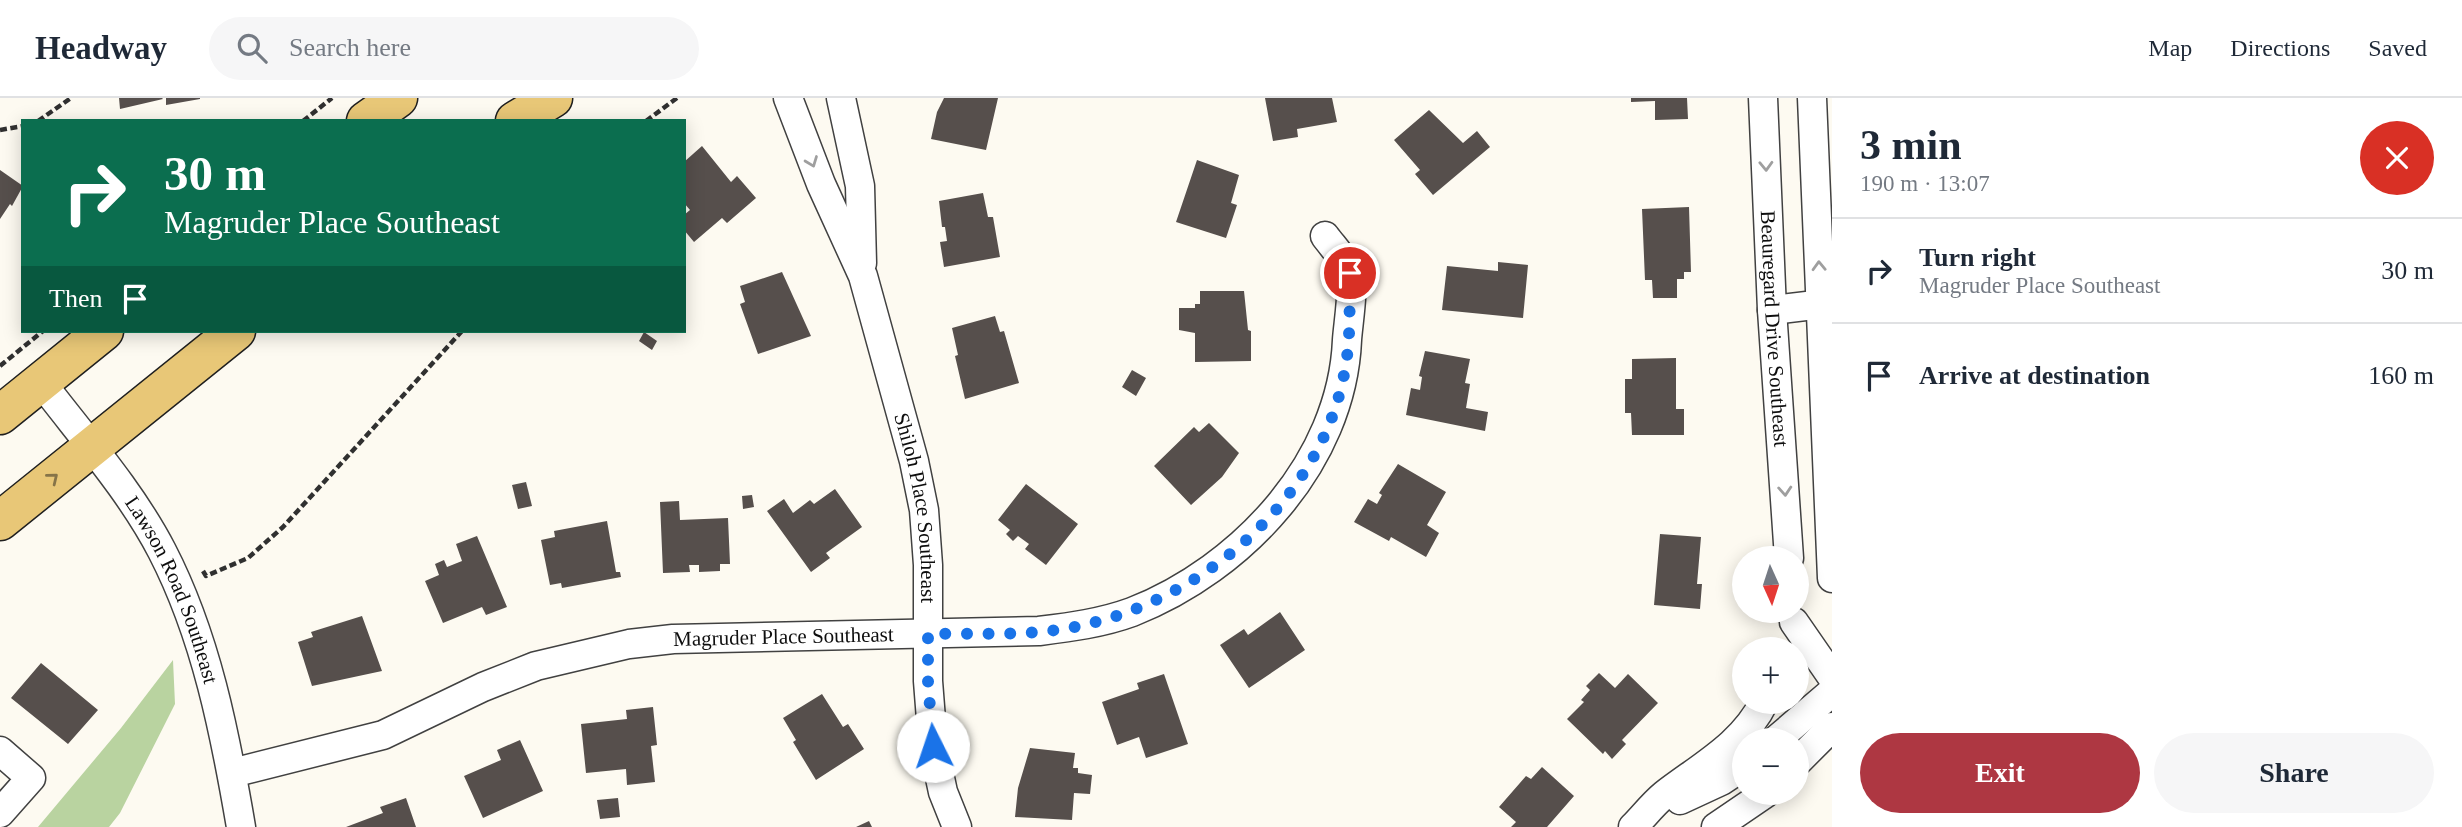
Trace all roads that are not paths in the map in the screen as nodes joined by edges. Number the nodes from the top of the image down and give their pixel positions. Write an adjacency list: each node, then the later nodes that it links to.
1 (398, 98): 7 (main road)
2 (553, 98): 8 (main road)
3 (788, 98): 10 (street, Shiloh Place Southeast, one-way to 10)
4 (841, 98): 10 (street, Shiloh Place Southeast)
5 (1763, 98): 12 (street, Beauregard Drive Southeast, one-way to 12)
6 (1812, 98): 11 (street, Beauregard Drive Southeast, one-way to 6)
7 (369, 119)
8 (518, 119)
9 (1325, 236): 22 (street, Magruder Place Southeast)
10 (863, 276): 22 (street, Shiloh Place Southeast)
11 (1826, 303): 12 (street); 20 (street, Beauregard Drive Southeast)
12 (1772, 310): 19 (street, Beauregard Drive Southeast, one-way to 19)
13 (102, 333): 15 (main road)
14 (234, 333): 17 (main road)
15 (41, 382): 16 (main road); 17 (street, Lawson Road Southeast)
16 (0, 415)
17 (91, 447): 18 (main road, one-way to 17); 30 (street, Lawson Road Southeast)
18 (0, 521)
19 (1788, 546)
20 (1832, 578)
21 (1797, 623): 23 (street)
22 (928, 634): 30 (street, Magruder Place Southeast); 35 (street, Shiloh Place Southeast)
23 (1832, 677)
24 (1832, 692): 27 (street)
25 (1757, 714): 36 (street)
26 (1832, 727): 28 (street)
27 (1790, 728)
28 (1809, 750)
29 (0, 751): 33 (street)
30 (232, 773): 34 (street, Lawson Road Southeast)
31 (1732, 774): 36 (street)
32 (1748, 805): 37 (street)
33 (0, 813)
34 (241, 827)
35 (957, 827)
36 (1635, 827)
37 (1716, 827)

